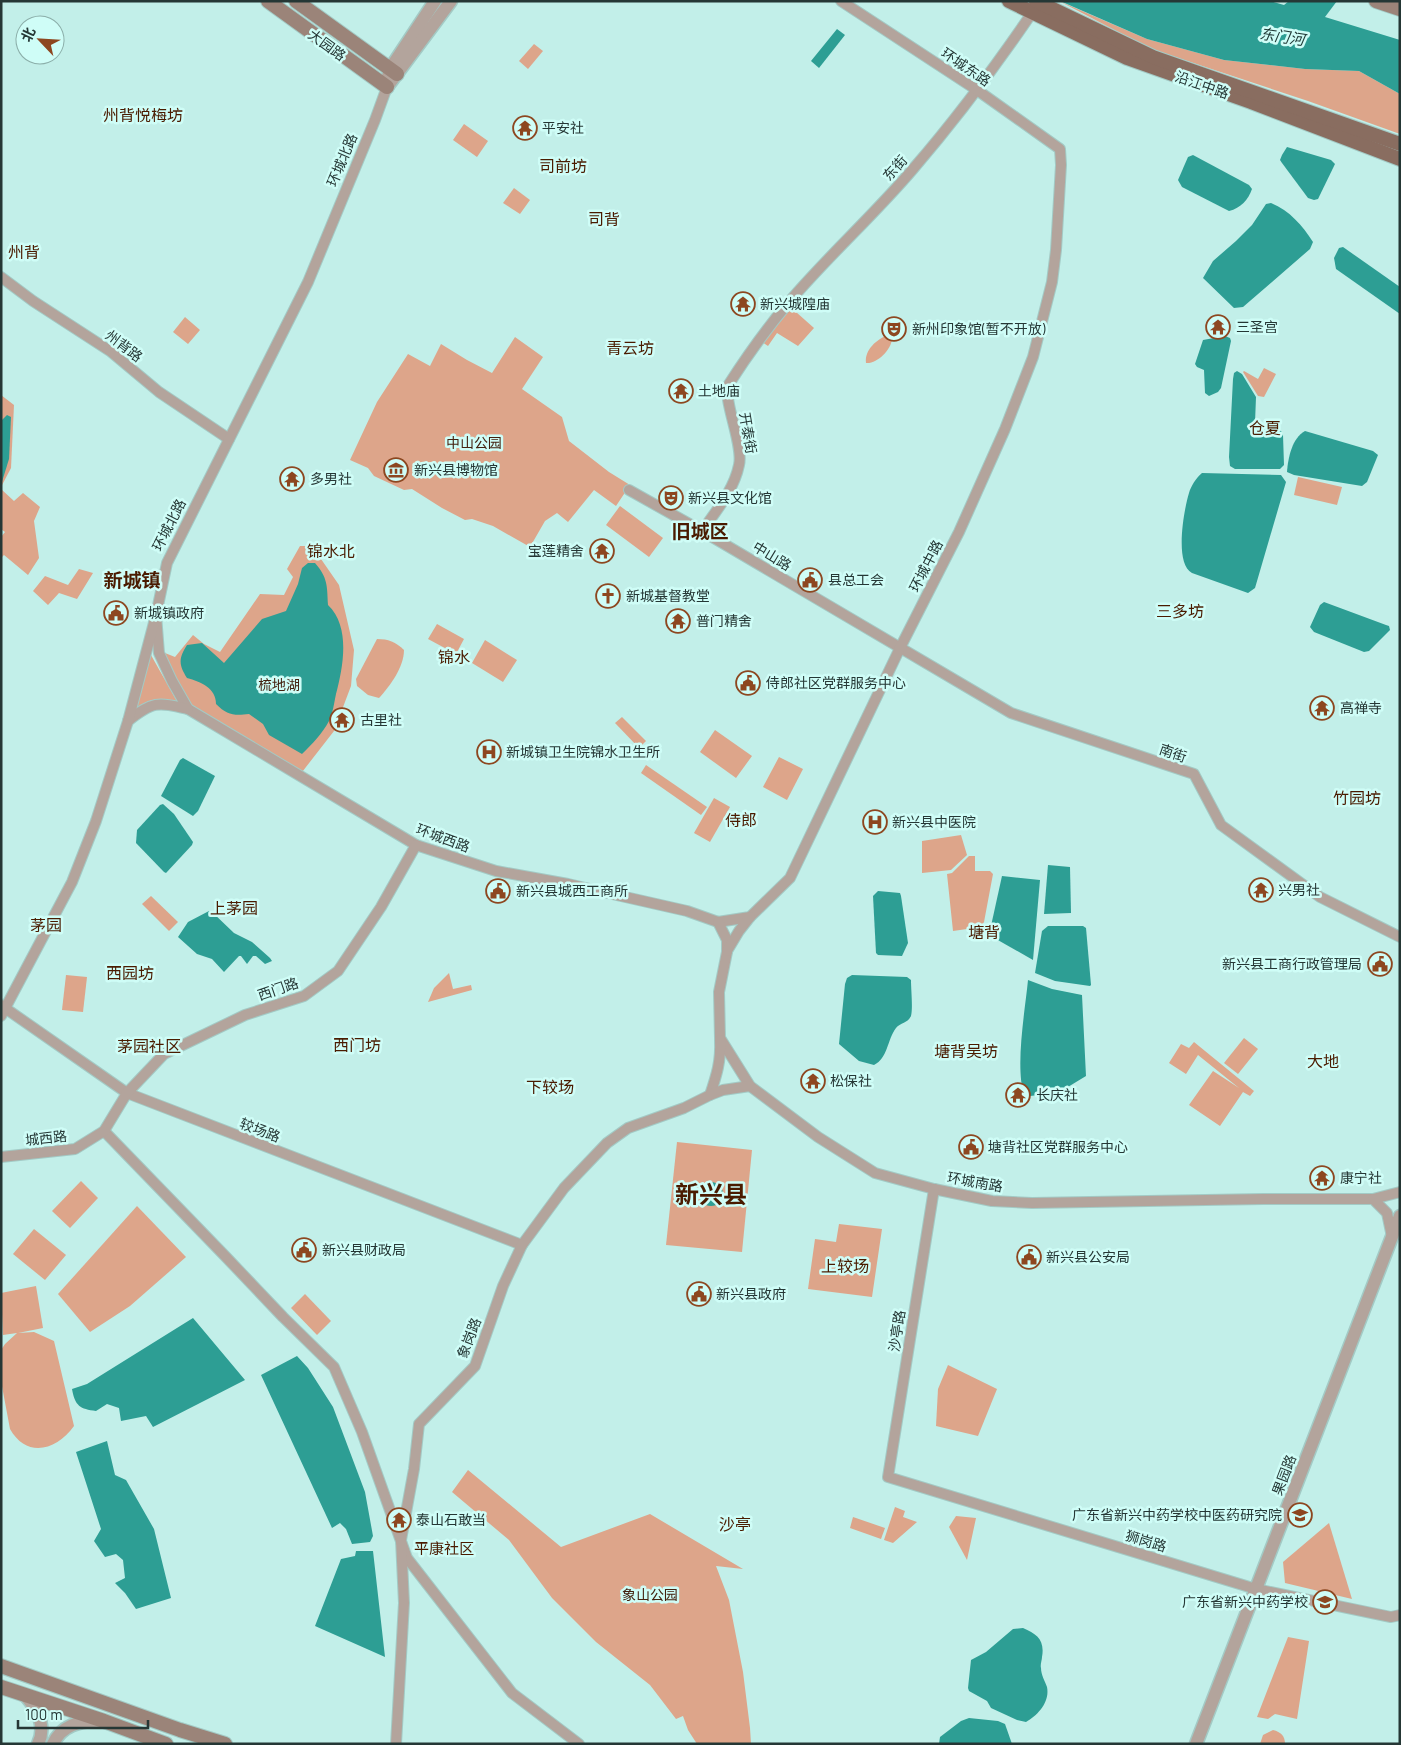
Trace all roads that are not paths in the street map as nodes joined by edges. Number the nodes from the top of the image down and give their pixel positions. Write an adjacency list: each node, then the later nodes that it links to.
1 (268, 1): 11 (main road, 大园路)
2 (296, 1): 10 (main road, 大园路)
3 (435, 1): 10 (street, 环城北路)
4 (451, 1): 10 (street, 环城北路)
5 (841, 1): 12 (street, 环城东路)
6 (1009, 1): 8 (main road, 沿江中路)
7 (1376, 1): 9 (main road)
8 (1035, 6): 12 (street, 东街); 13 (main road, 沿江中路); 14 (main road, 沿江中路)
9 (1400, 8)
10 (394, 72): 11 (street, 环城北路)
11 (387, 87): 18 (street, 环城北路)
12 (977, 90): 15 (street, 环城东路); 17 (street, 东街)
13 (1400, 144)
14 (1400, 159)
15 (1062, 166): 22 (street, 环城中路)
16 (1, 277): 18 (street, 州背路)
17 (759, 340): 20 (street, 开泰街)
18 (229, 439): 21 (street, 环城北路)
19 (629, 490): 20 (street, 中山路)
20 (702, 531): 22 (street, 中山路)
21 (156, 615): 23 (street, 环城西路); 24 (street, 环城北路)
22 (900, 648): 26 (street, 环城中路); 28 (street, 南街)
23 (188, 709): 24 (street, 环城西路); 25 (street, 环城西路)
24 (128, 721): 30 (street, 环城北路)
25 (416, 845): 27 (street, 环城西路); 33 (street, 西门路)
26 (750, 917): 27 (street); 29 (street, 环城中路)
27 (718, 922): 29 (street)
28 (1400, 937)
29 (727, 952): 31 (street)
30 (2, 1010): 33 (street, 较场路)
31 (720, 1038): 32 (street, 环城南路); 34 (street)
32 (750, 1086): 34 (street, 象岗路); 37 (street, 环城南路)
33 (127, 1093): 35 (street, 城西路); 42 (street, 较场路)
34 (710, 1095): 42 (street, 象岗路)
35 (104, 1131): 36 (street, 城西路); 44 (street)
36 (1, 1157)
37 (934, 1189): 39 (street, 环城南路); 43 (street, 沙亭路)
38 (1400, 1192): 39 (street, 环城南路)
39 (1373, 1199): 41 (street)
40 (1400, 1216): 41 (street, 果园路)
41 (1392, 1236): 45 (street, 果园路)
42 (522, 1245): 44 (street, 象岗路)
43 (888, 1477): 45 (street, 狮岗路)
44 (400, 1540): 55 (street, 象岗路); 56 (street)
45 (1256, 1589): 46 (street, 狮岗路); 57 (street, 果园路)
46 (1400, 1615)
47 (1, 1666): 54 (main road)
48 (1, 1686): 49 (main road)
49 (25, 1695): 50 (main road); 51 (street)
50 (104, 1721): 52 (street); 53 (main road)
51 (38, 1744)
52 (53, 1744)
53 (166, 1744)
54 (226, 1744)
55 (396, 1744)
56 (579, 1744)
57 (1196, 1744)

